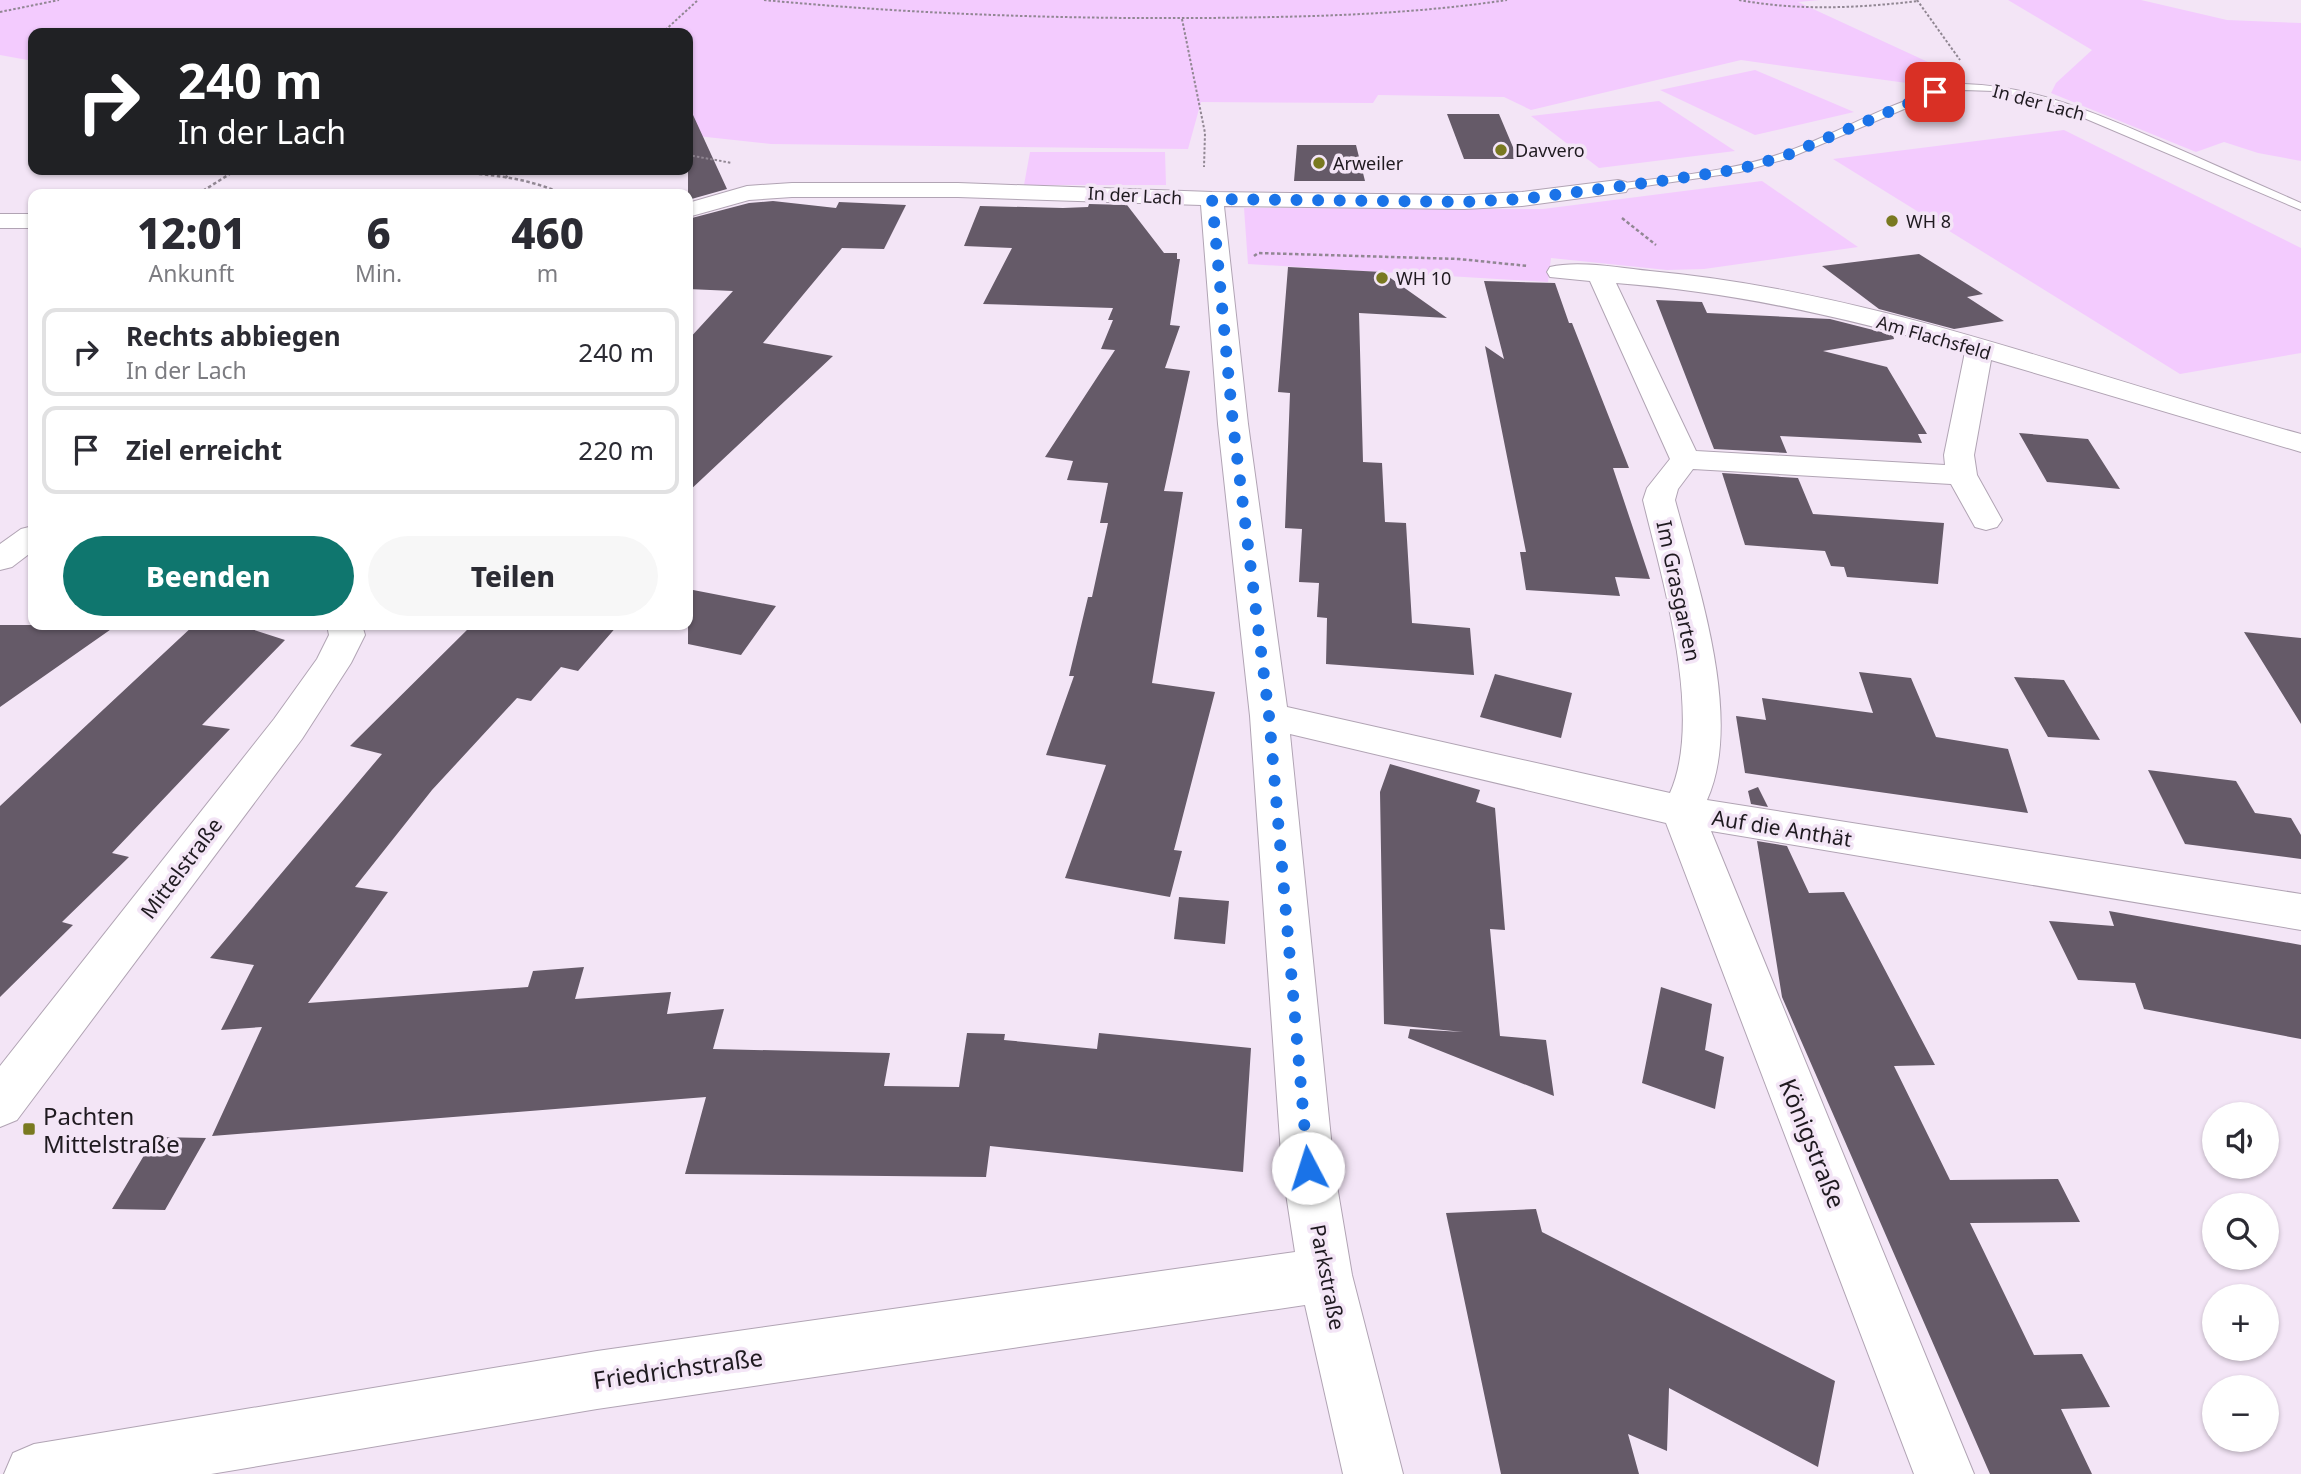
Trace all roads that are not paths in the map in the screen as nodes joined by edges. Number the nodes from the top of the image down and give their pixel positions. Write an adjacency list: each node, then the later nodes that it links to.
1 (1618, 187): 2 (street, In der Lach); 3 (lane, In der Lach)
2 (1212, 199): 4 (street, In der Lach); 18 (street, Parkstraße)
3 (2301, 207)
4 (693, 209)
5 (0, 221): 6 (street)
6 (28, 221)
7 (1559, 272): 8 (street, Am Flachsfeld)
8 (1599, 274): 9 (street, Am Flachsfeld); 11 (street)
9 (1979, 349): 10 (street, Am Flachsfeld); 13 (street)
10 (2290, 440): 12 (street)
11 (1685, 459): 13 (street); 19 (street, Im Grasgarten)
12 (2301, 465)
13 (1962, 475): 14 (street)
14 (1986, 520)
15 (28, 540): 16 (street)
16 (0, 560)
17 (352, 630): 21 (street, Mittelstraße)
18 (1269, 716): 19 (street, Auf die Anthät); 22 (street, Parkstraße)
19 (1682, 811): 20 (street, Auf die Anthät); 25 (street, Königstraße)
20 (2301, 912)
21 (0, 1104)
22 (1325, 1275): 23 (street, Friedrichstraße); 24 (street, Parkstraße)
23 (34, 1474)
24 (1373, 1474)
25 (1944, 1474)

